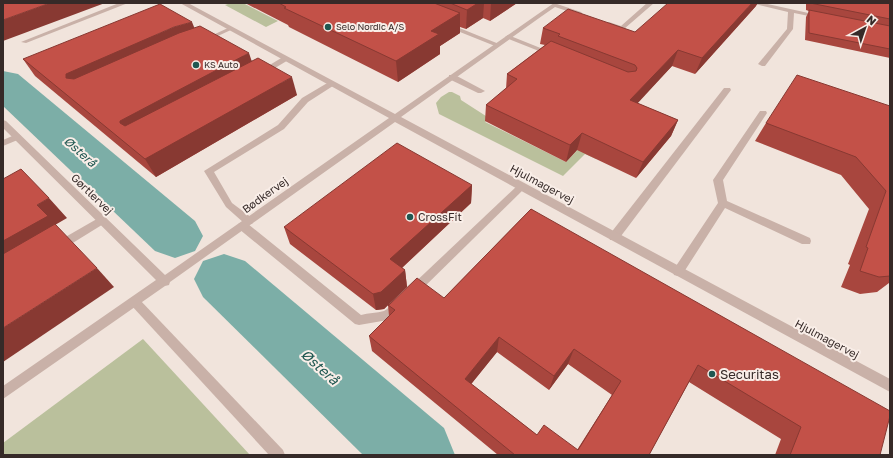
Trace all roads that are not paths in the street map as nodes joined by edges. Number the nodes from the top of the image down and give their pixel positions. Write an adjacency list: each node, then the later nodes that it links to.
1 (125, 3): 13 (street)
2 (183, 3): 11 (street, Hjulmagervej)
3 (651, 3): 9 (street)
4 (754, 3): 6 (street)
5 (553, 4): 7 (street); 12 (street, Bødkervej)
6 (791, 11): 8 (street); 18 (street)
7 (584, 15)
8 (829, 18)
9 (599, 20)
10 (443, 23): 15 (street)
11 (230, 29): 14 (street); 17 (street, Hjulmagervej)
12 (508, 37): 15 (street, Bødkervej); 16 (street)
13 (24, 42)
14 (194, 45)
15 (497, 45): 20 (street, Bødkervej)
16 (560, 58)
17 (286, 59): 19 (street); 21 (street, Hjulmagervej)
18 (762, 64)
19 (253, 77)
20 (452, 77): 22 (street); 25 (street, Bødkervej)
21 (332, 84): 25 (street, Hjulmagervej); 32 (street)
22 (481, 90)
23 (728, 90): 33 (street)
24 (764, 113): 30 (street)
25 (393, 118): 29 (street, Hjulmagervej); 32 (street, Bødkervej)
26 (3, 123): 27 (street, Gørtlervej)
27 (17, 136): 28 (street); 31 (street, Gørtlervej)
28 (3, 143)
29 (521, 187): 32 (street); 33 (street, Hjulmagervej)
30 (723, 203): 34 (street); 36 (street)
31 (102, 220): 35 (street); 37 (street, Gørtlervej)
32 (246, 224): 37 (street, Bødkervej)
33 (614, 237): 36 (street, Hjulmagervej)
34 (806, 241)
35 (49, 252)
36 (678, 272): 39 (street, Hjulmagervej)
37 (165, 282): 38 (street, Bødkervej)
38 (135, 302): 40 (street, Bødkervej); 41 (street)
39 (890, 386)
40 (3, 393)
41 (278, 455)

